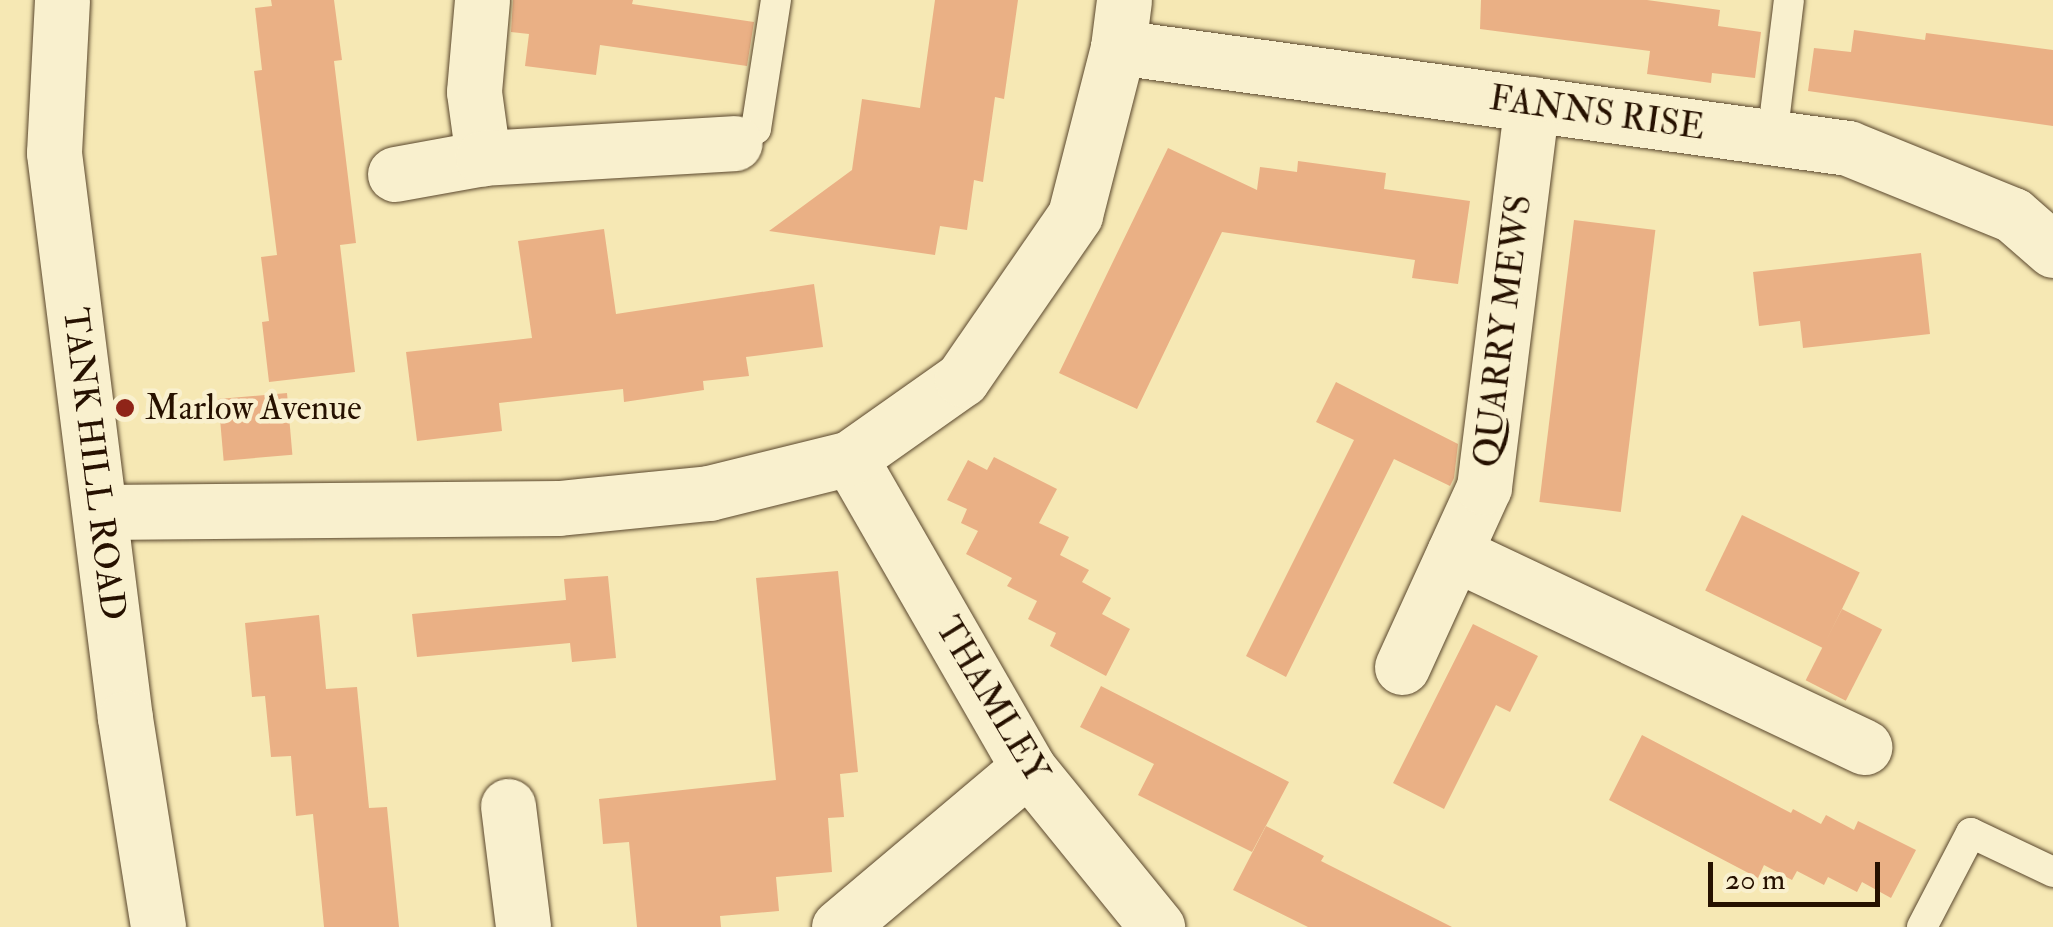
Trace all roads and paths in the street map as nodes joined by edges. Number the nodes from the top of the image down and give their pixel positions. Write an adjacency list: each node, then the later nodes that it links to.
1 (62, 0): 13 (street, TANK HILL ROAD)
2 (482, 0): 9 (street)
3 (776, 0): 8 (lane)
4 (1789, 0): 7 (lane)
5 (1121, 23): 6 (street, FANNS RISE); 12 (street)
6 (1532, 104): 7 (street, FANNS RISE); 14 (street, QUARRY MEWS)
7 (1772, 138): 11 (street, FANNS RISE)
8 (736, 143): 9 (street)
9 (482, 158): 10 (street)
10 (395, 174)
11 (2053, 250)
12 (850, 458): 13 (street); 17 (street, THAMLEY)
13 (101, 512): 20 (street, TANK HILL ROAD)
14 (1454, 552): 15 (street, QUARRY MEWS); 16 (street)
15 (1402, 667)
16 (1864, 747)
17 (1028, 768): 22 (street); 23 (street, THAMLEY)
18 (508, 806): 21 (street)
19 (2053, 872): 24 (lane)
20 (158, 927)
21 (523, 927)
22 (838, 927)
23 (1157, 927)
24 (1922, 927)

